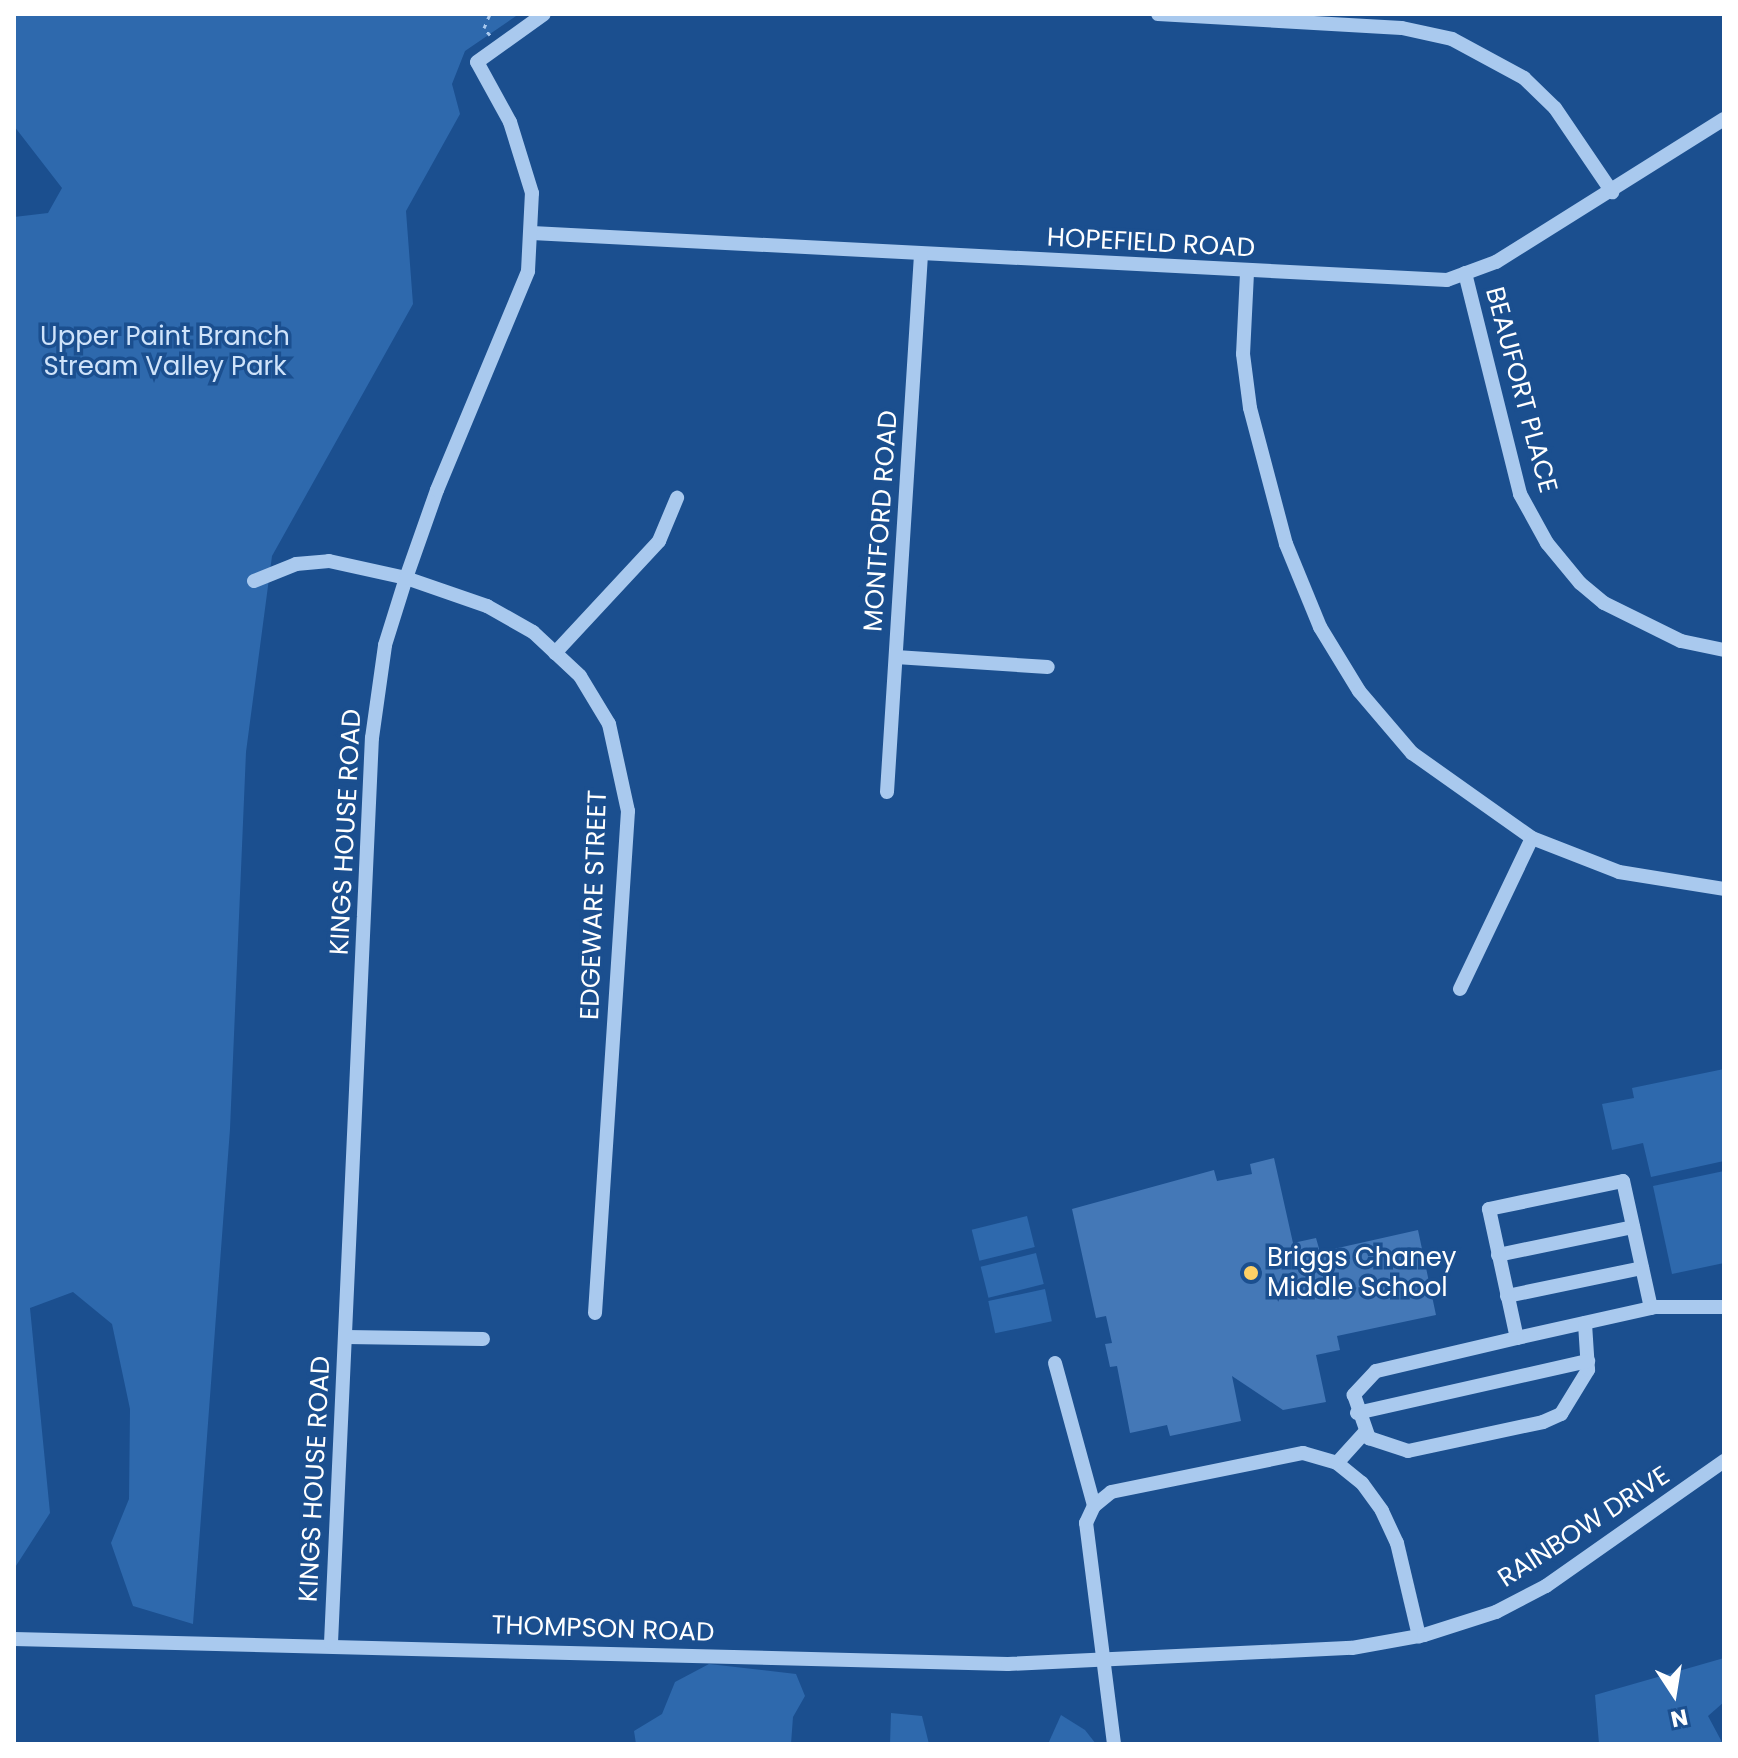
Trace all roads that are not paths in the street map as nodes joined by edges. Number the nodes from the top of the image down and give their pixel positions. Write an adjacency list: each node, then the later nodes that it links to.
1 (544, 14): 5 (street, KINGS HOUSE ROAD)
2 (1158, 14): 4 (street)
3 (1724, 119): 4 (street, HOPEFIELD ROAD)
4 (1612, 192): 8 (street, HOPEFIELD ROAD)
5 (532, 233): 6 (street, HOPEFIELD ROAD); 10 (street, KINGS HOUSE ROAD)
6 (921, 254): 7 (street, HOPEFIELD ROAD); 14 (street, MONTFORD ROAD)
7 (1247, 273): 8 (street, HOPEFIELD ROAD); 17 (street)
8 (1465, 273): 12 (street, BEAUFORT PLACE)
9 (677, 498): 13 (street)
10 (406, 578): 11 (street, EDGEWARE STREET); 13 (street, EDGEWARE STREET); 28 (street, KINGS HOUSE ROAD)
11 (254, 581)
12 (1724, 650)
13 (555, 653): 26 (street, EDGEWARE STREET)
14 (896, 657): 15 (street); 16 (street, MONTFORD ROAD)
15 (1048, 667)
16 (887, 792)
17 (1532, 838): 18 (street); 19 (street)
18 (1724, 889)
19 (1460, 989)
20 (1633, 1227): 21 (street); 21 (street); 22 (street)
21 (1498, 1255): 23 (street)
22 (1642, 1268): 23 (street); 25 (street)
23 (1507, 1296): 29 (street)
24 (1724, 1307): 25 (street)
25 (1651, 1308): 27 (street)
26 (595, 1313)
27 (1585, 1323): 29 (street); 31 (street)
28 (346, 1337): 30 (street); 40 (street, KINGS HOUSE ROAD)
29 (1517, 1338): 33 (street)
30 (483, 1339)
31 (1588, 1361): 33 (street); 34 (street)
32 (1055, 1363): 37 (street)
33 (1357, 1413): 34 (street)
34 (1365, 1432): 36 (street)
35 (1724, 1461): 38 (street, RAINBOW DRIVE)
36 (1337, 1463): 37 (street); 38 (street)
37 (1094, 1506): 42 (street)
38 (1419, 1636): 41 (street, RAINBOW DRIVE)
39 (14, 1639): 40 (street, THOMPSON ROAD)
40 (331, 1643): 42 (street, THOMPSON ROAD)
41 (1276, 1654): 42 (street, THOMPSON ROAD)
42 (1106, 1660): 43 (street)
43 (1114, 1744)

